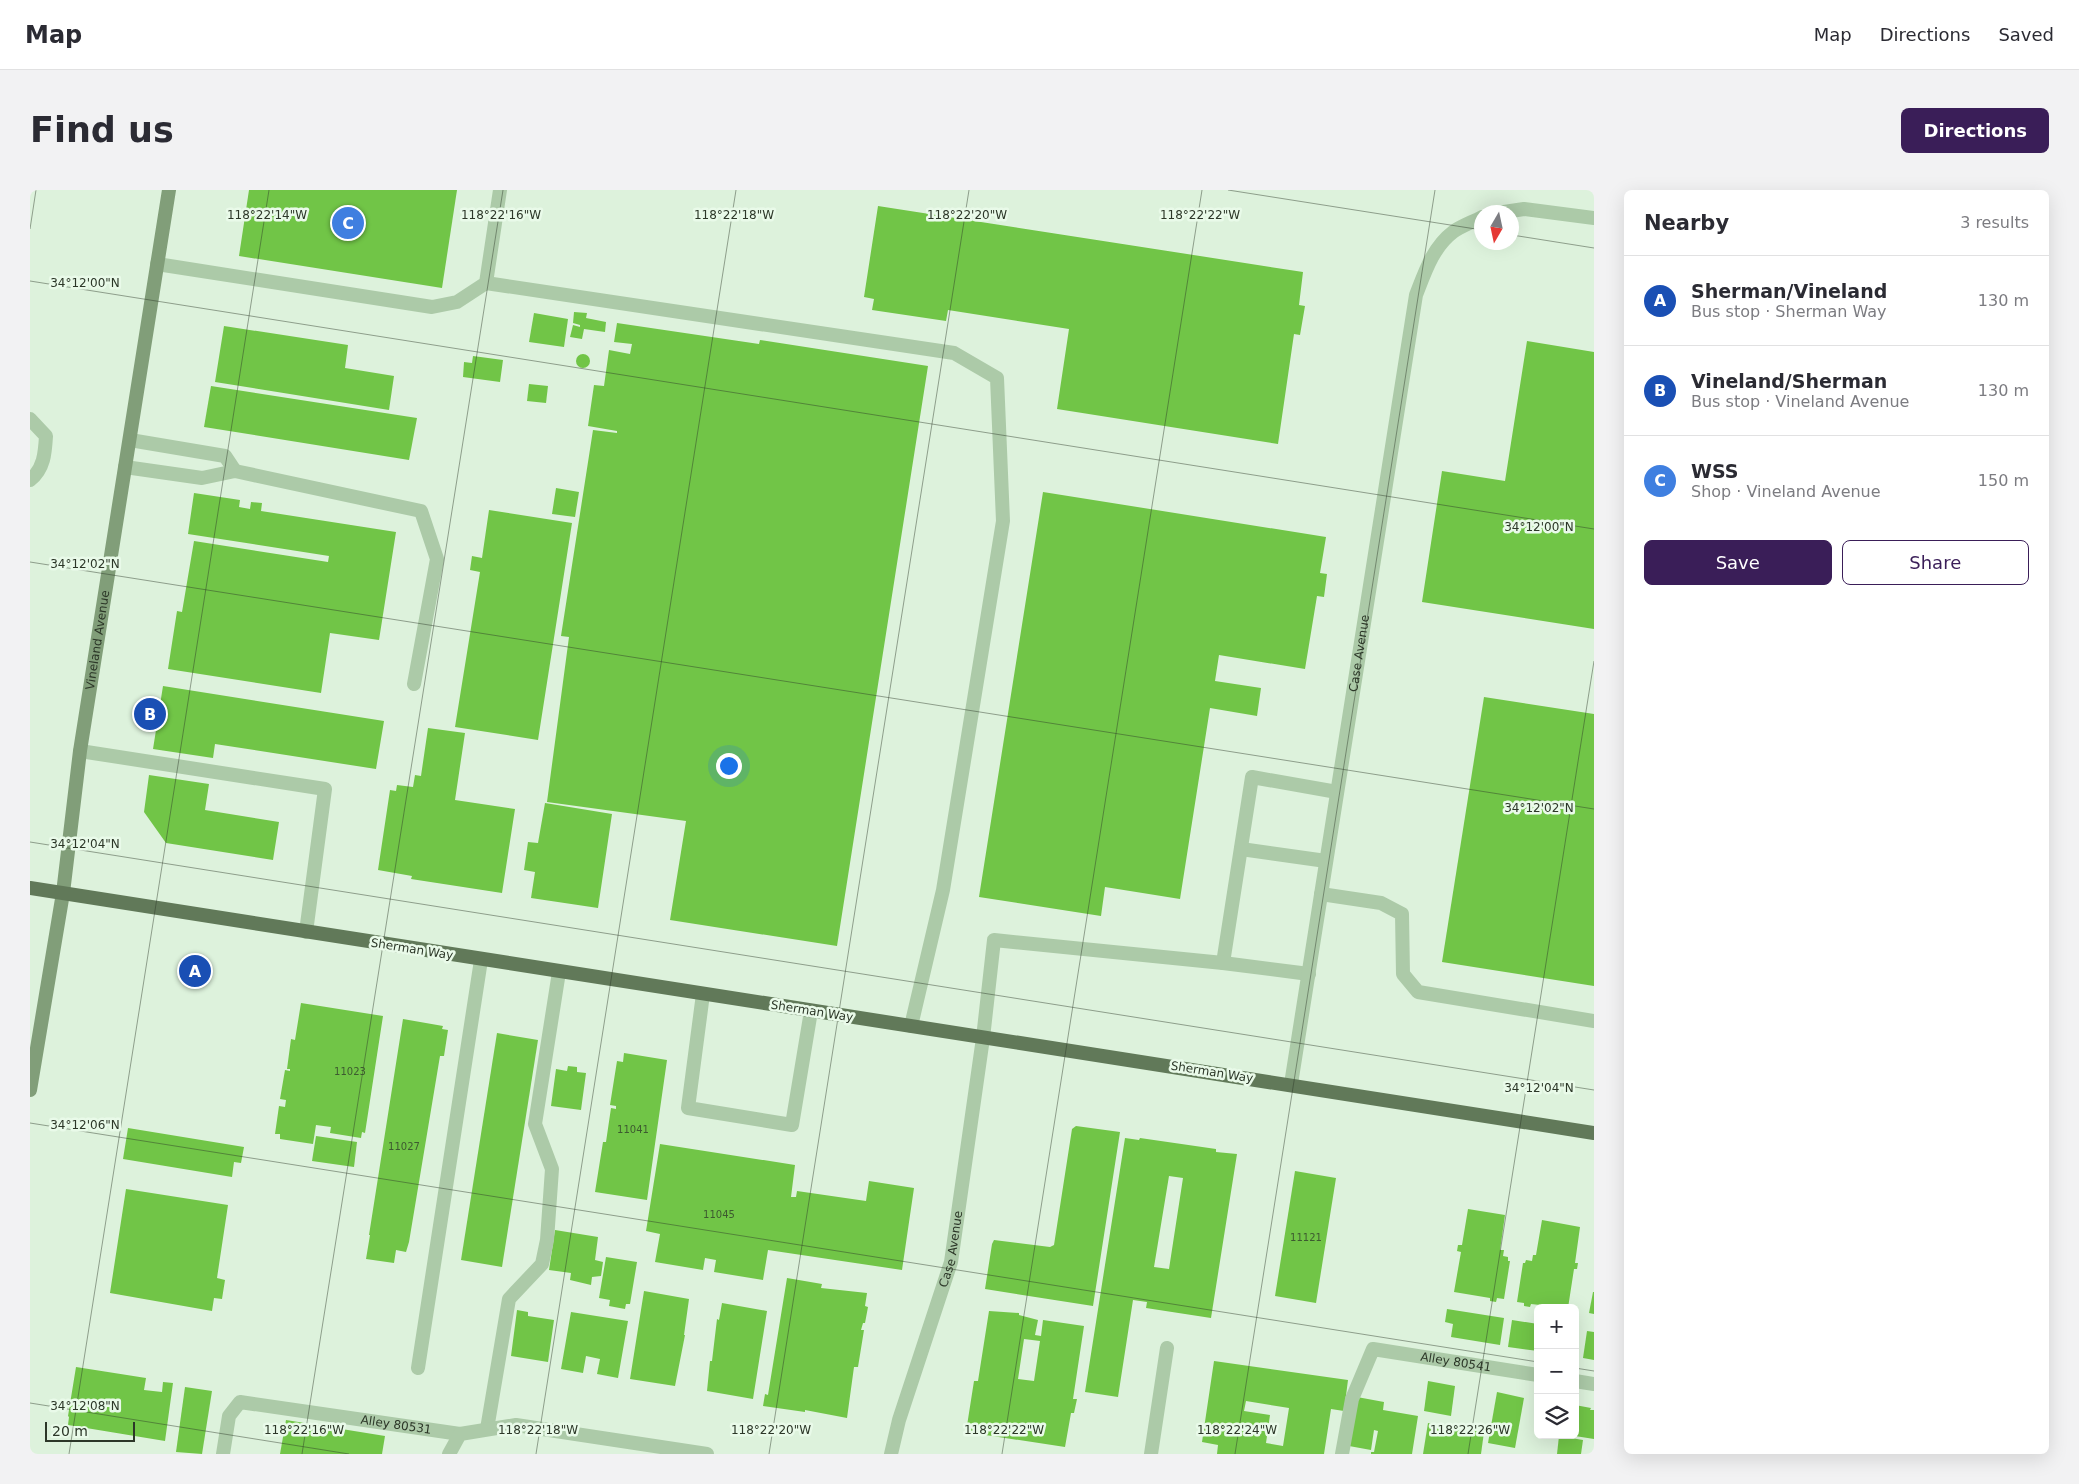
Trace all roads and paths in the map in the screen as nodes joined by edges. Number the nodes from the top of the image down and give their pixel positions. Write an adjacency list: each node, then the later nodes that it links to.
1 (169, 190): 6 (main road, Vineland Avenue)
2 (500, 190): 7 (street)
3 (1519, 210): 4 (street)
4 (1594, 218)
5 (1474, 222): 15 (street, Case Avenue)
6 (157, 264): 7 (street); 9 (main road, Vineland Avenue)
7 (486, 283): 29 (street)
8 (30, 419): 12 (street)
9 (130, 440): 10 (main road, Vineland Avenue); 11 (street)
10 (126, 467): 11 (street); 14 (main road, Vineland Avenue)
11 (235, 471): 13 (street)
12 (30, 480)
13 (414, 684)
14 (80, 751): 19 (main road, Vineland Avenue); 21 (street)
15 (1337, 792): 16 (street); 17 (street, Case Avenue)
16 (1240, 850): 17 (street); 23 (street)
17 (1326, 862): 20 (street, Case Avenue)
18 (30, 888): 19 (main road, Sherman Way)
19 (62, 893): 21 (main road, Sherman Way); 32 (main road, Vineland Avenue)
20 (1321, 894): 25 (street, Case Avenue); 28 (street)
21 (306, 932): 22 (main road, Sherman Way)
22 (481, 960): 24 (main road, Sherman Way); 35 (street)
23 (1223, 963): 25 (street); 30 (street, Case Avenue)
24 (559, 972): 26 (main road, Sherman Way); 39 (street)
25 (1308, 974): 31 (street, Case Avenue)
26 (703, 994): 27 (main road, Sherman Way); 27 (street)
27 (811, 1011): 29 (main road, Sherman Way)
28 (1594, 1021)
29 (911, 1026): 30 (main road, Sherman Way)
30 (983, 1038): 31 (main road, Sherman Way); 44 (street, Case Avenue)
31 (1291, 1084): 33 (main road, Sherman Way)
32 (30, 1090)
33 (1594, 1133)
34 (1167, 1348): 45 (street)
35 (418, 1368)
36 (1534, 1374): 46 (street, Alley 80541)
37 (1579, 1382): 38 (street)
38 (1594, 1384)
39 (487, 1429): 40 (street); 43 (street)
40 (460, 1434): 41 (street, Alley 80531); 42 (street)
41 (223, 1454)
42 (449, 1454)
43 (707, 1454)
44 (891, 1454)
45 (1151, 1454)
46 (1342, 1454)

